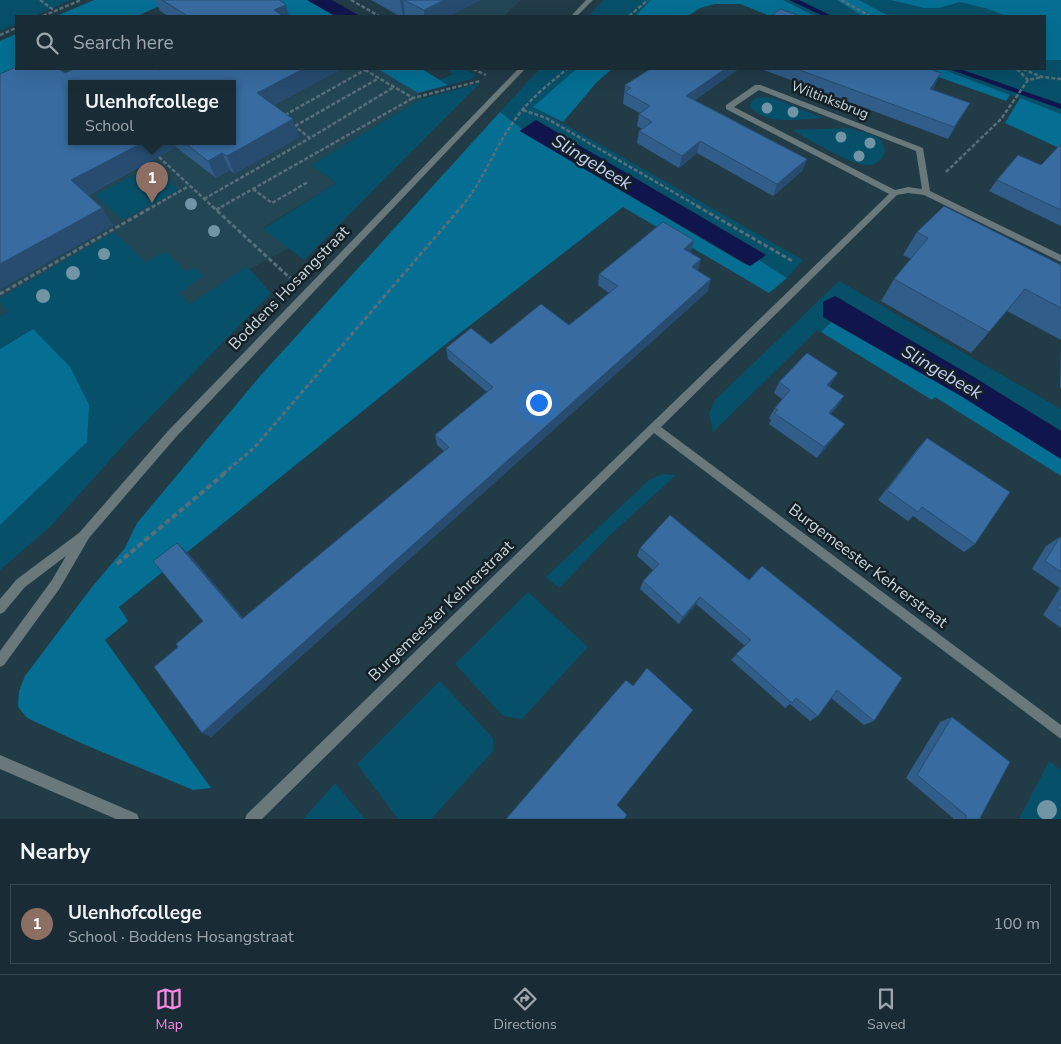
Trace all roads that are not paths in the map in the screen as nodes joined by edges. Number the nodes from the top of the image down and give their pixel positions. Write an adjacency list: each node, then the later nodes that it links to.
1 (590, 0): 2 (street)
2 (575, 15)
3 (521, 70): 8 (street, Boddens Hosangstraat)
4 (926, 192): 5 (street); 5 (street, Wiltinksbrug); 6 (street)
5 (894, 193): 7 (street, Burgemeester Kehrerstraat)
6 (1061, 259)
7 (654, 427): 11 (street, Burgemeester Kehrerstraat); 14 (street, Burgemeester Kehrerstraat)
8 (86, 534): 9 (street, Boddens Hosangstraat); 10 (street, Boddens Hosangstraat)
9 (0, 608)
10 (0, 661)
11 (1061, 733)
12 (0, 762): 13 (street)
13 (132, 819)
14 (252, 819)

